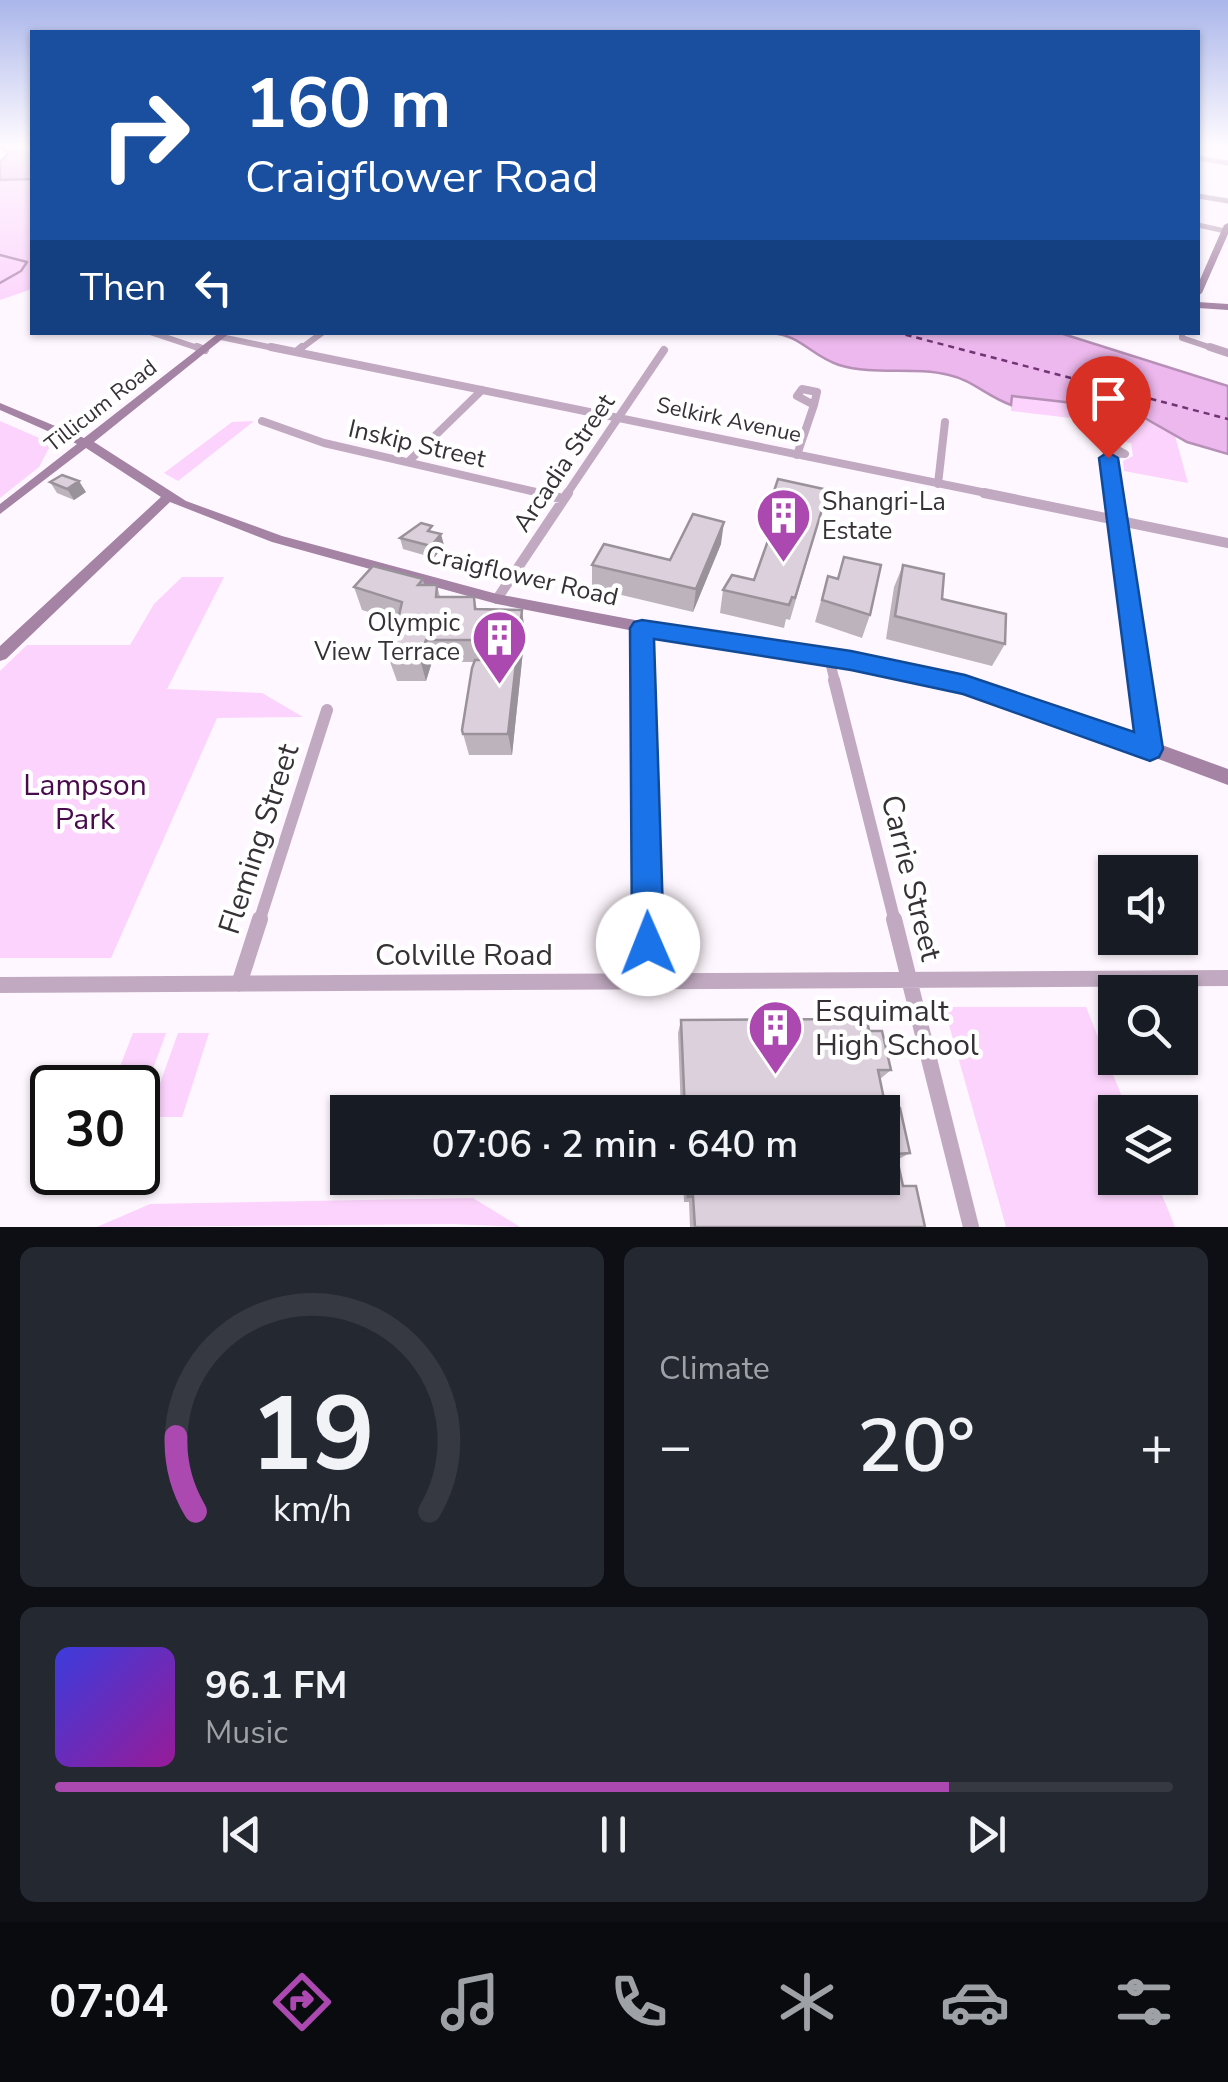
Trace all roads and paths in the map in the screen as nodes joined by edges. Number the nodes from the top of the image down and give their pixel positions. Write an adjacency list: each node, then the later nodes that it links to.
1 (1200, 225): 2 (street)
2 (1227, 228): 3 (main road)
3 (1200, 289)
4 (1200, 294): 5 (main road)
5 (1224, 307)
6 (159, 335): 10 (street)
7 (224, 335): 10 (main road, Tillicum Road); 12 (street, Selkirk Avenue)
8 (319, 335): 12 (street)
9 (1184, 336): 13 (street)
10 (204, 350): 21 (main road, Tillicum Road)
11 (664, 350): 17 (street, Arcadia Street)
12 (296, 352): 14 (street, Selkirk Avenue)
13 (1228, 353)
14 (482, 390): 17 (street, Selkirk Avenue); 24 (street)
15 (814, 405): 22 (street)
16 (0, 406): 20 (main road, Craigflower Road)
17 (618, 418): 22 (street, Selkirk Avenue); 28 (street, Arcadia Street)
18 (262, 421): 24 (street, Inskip Street)
19 (945, 422): 26 (street)
20 (43, 424): 21 (main road, Craigflower Road); 25 (main road)
21 (88, 444): 25 (main road, Tillicum Road); 27 (main road, Craigflower Road)
22 (797, 455): 26 (street, Selkirk Avenue)
23 (1110, 455): 30 (street)
24 (408, 462): 28 (street, Inskip Street)
25 (46, 475): 29 (main road, Tillicum Road)
26 (938, 484): 30 (street, Selkirk Avenue)
27 (169, 496): 32 (main road, Craigflower Road); 34 (main road)
28 (564, 499): 32 (street, Arcadia Street)
29 (0, 510)
30 (1120, 521): 31 (street, Selkirk Avenue); 37 (street)
31 (1228, 543)
32 (497, 598): 33 (main road, Craigflower Road)
33 (642, 628): 35 (main road, Craigflower Road); 41 (street)
34 (0, 655)
35 (829, 658): 37 (main road, Craigflower Road); 40 (street, Carrie Street)
36 (327, 710): 42 (street, Fleming Street)
37 (1150, 749): 38 (main road, Craigflower Road)
38 (1228, 778)
39 (1228, 978): 40 (street, Colville Road)
40 (909, 980): 41 (street, Colville Road); 44 (street, Carrie Street)
41 (649, 981): 42 (street, Colville Road)
42 (239, 984): 43 (street, Colville Road)
43 (0, 985)
44 (971, 1227)

